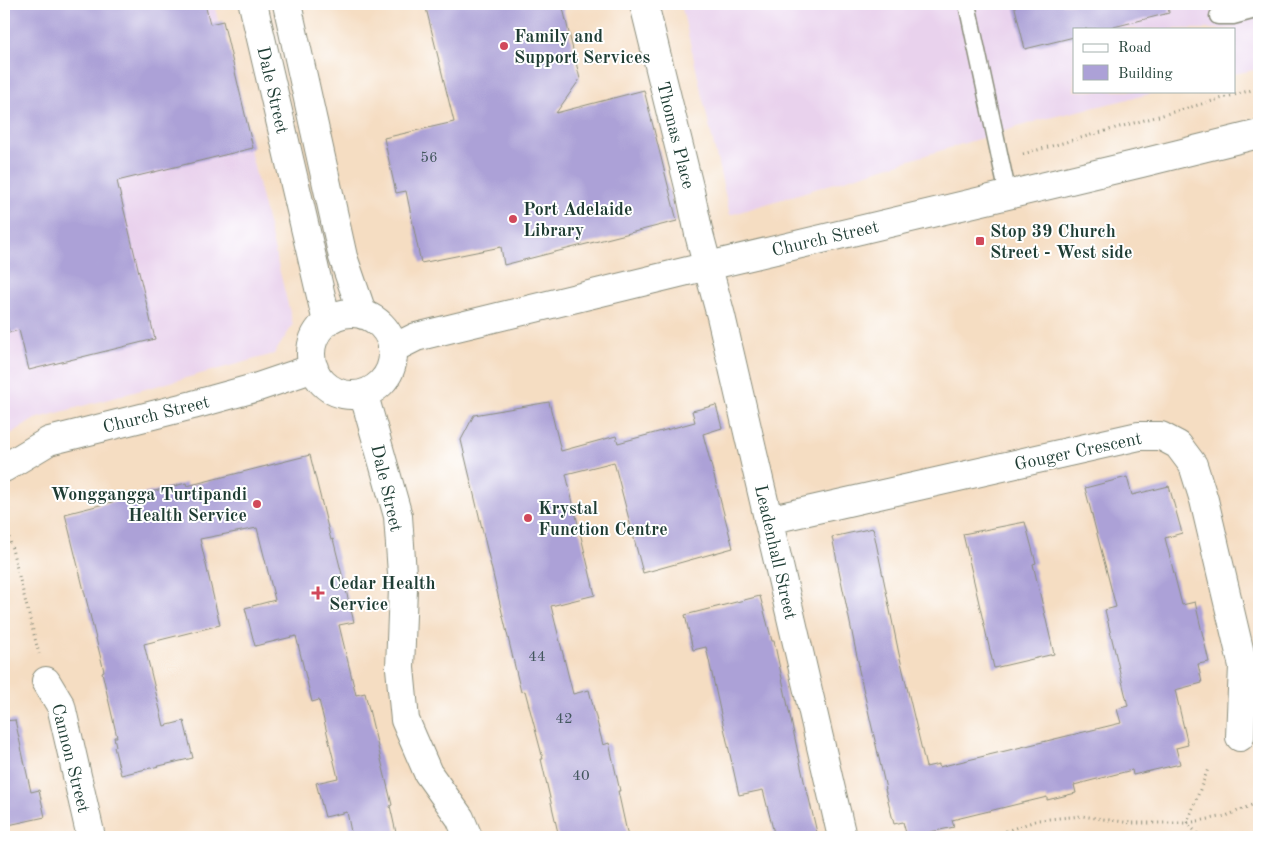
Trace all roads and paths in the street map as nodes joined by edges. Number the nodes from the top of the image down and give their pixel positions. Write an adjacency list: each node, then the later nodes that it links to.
1 (253, 4): 13 (street, Dale Street)
2 (286, 4): 12 (street, Dale Street)
3 (644, 4): 11 (street, Thomas Place)
4 (967, 4): 9 (lane)
5 (1259, 9): 6 (lane)
6 (1218, 16)
7 (1259, 88): 9 (path)
8 (1259, 134): 10 (street, Church Street)
9 (1001, 160): 10 (lane)
10 (1008, 195): 11 (street, Church Street)
11 (708, 266): 14 (street, Church Street); 19 (street, Leadenhall Street)
12 (363, 315): 13 (street); 14 (street)
13 (327, 322): 15 (street)
14 (392, 349): 16 (street)
15 (314, 368): 16 (street); 17 (street, Church Street)
16 (362, 394): 26 (street, Dale Street)
17 (4, 468)
18 (4, 518): 20 (path)
19 (768, 520): 21 (street, Gouger Crescent); 27 (street, Leadenhall Street)
20 (46, 681): 25 (street, Cannon Street)
21 (1240, 737)
22 (1208, 769): 24 (path)
23 (1259, 802): 24 (path)
24 (1187, 823): 28 (path); 29 (path)
25 (91, 837)
26 (468, 837)
27 (842, 837)
28 (992, 837)
29 (1201, 837)

